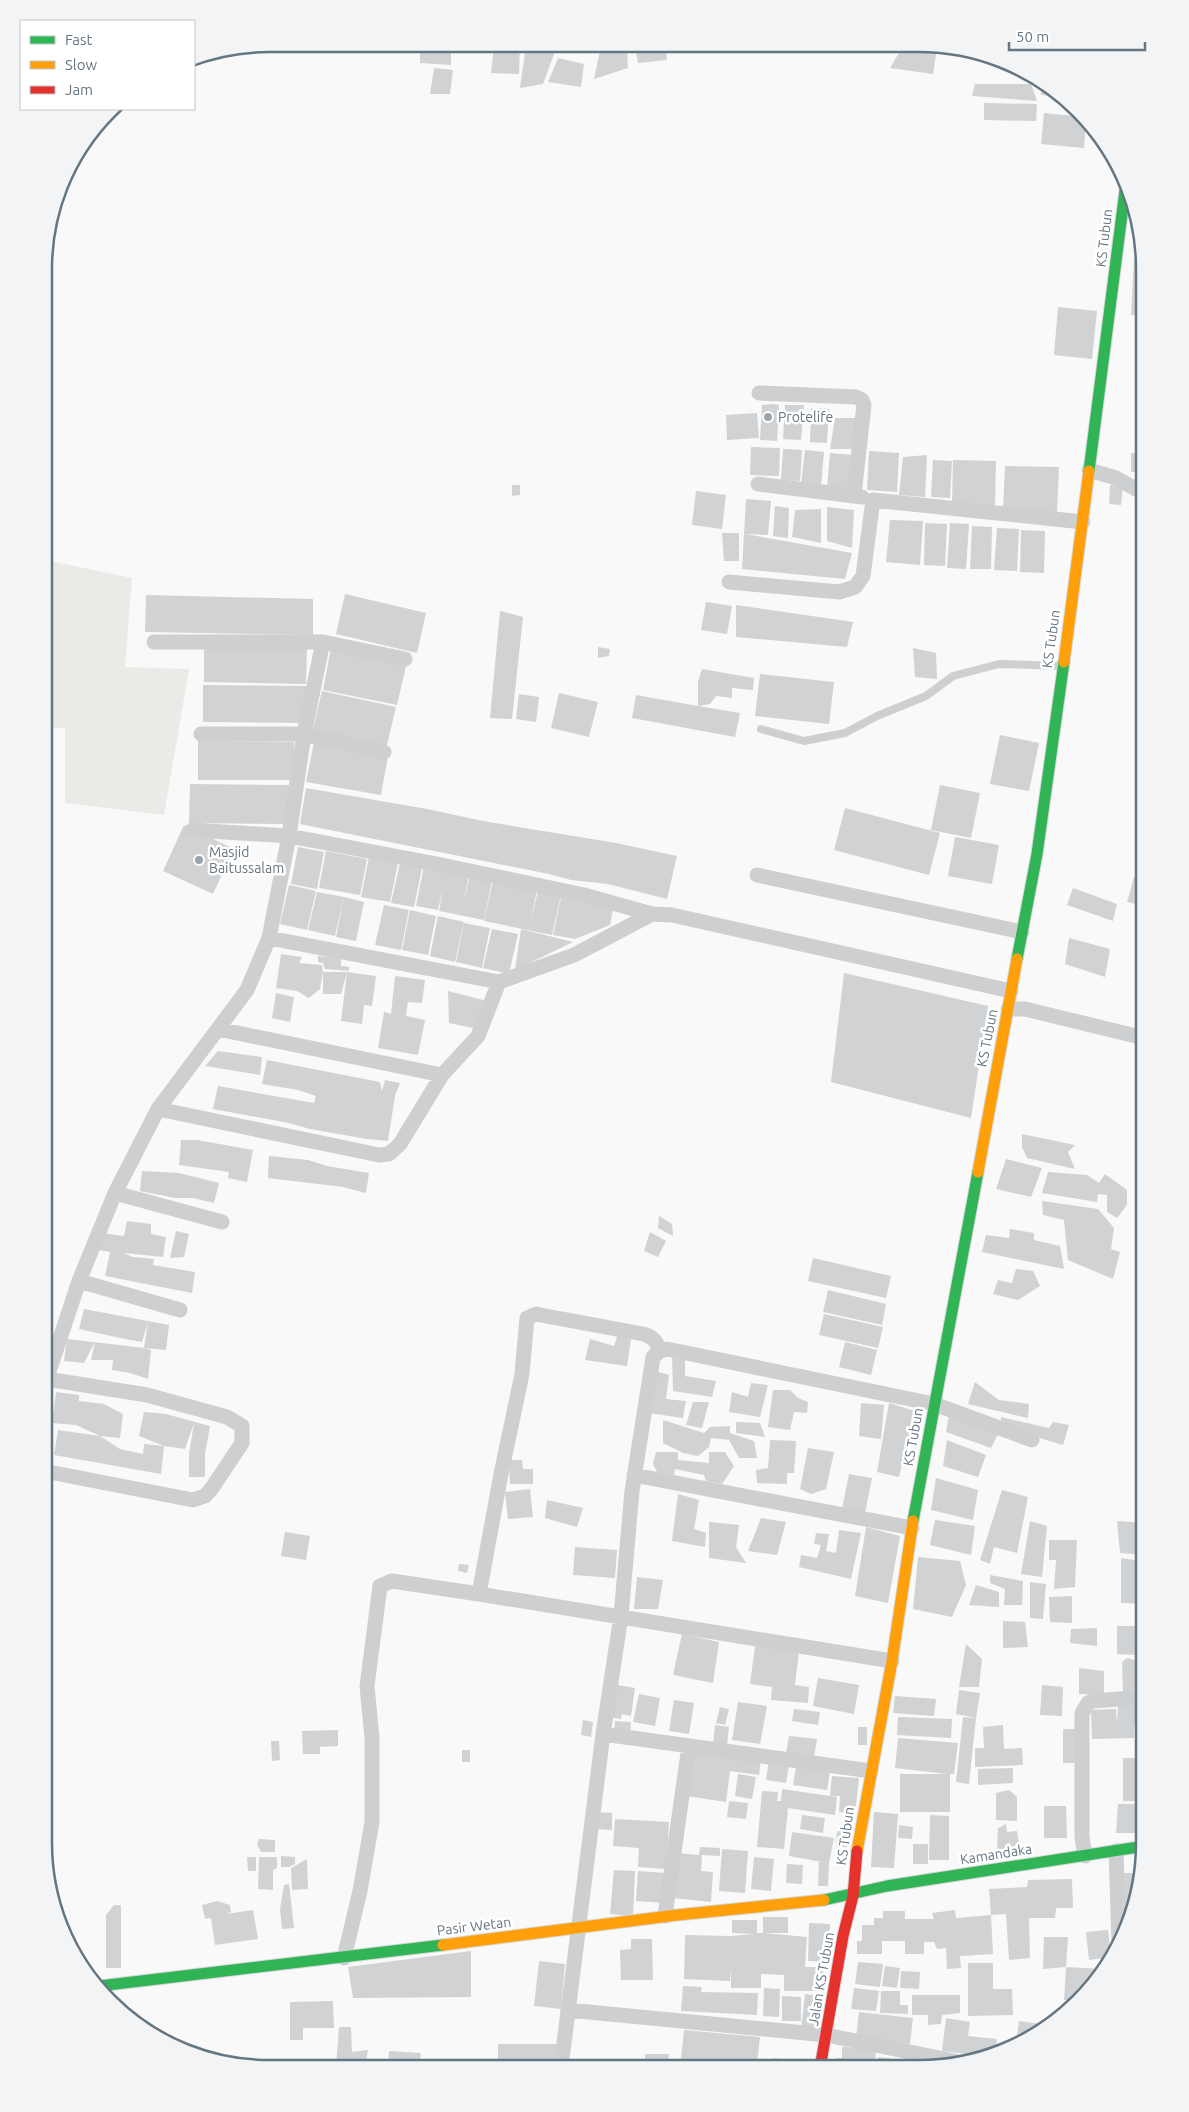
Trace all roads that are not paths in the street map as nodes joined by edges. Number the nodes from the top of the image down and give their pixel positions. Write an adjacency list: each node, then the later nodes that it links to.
1 (1124, 198): 3 (main road, KS Tubun)
2 (759, 393): 6 (street)
3 (1089, 470): 5 (street); 8 (main road, KS Tubun)
4 (758, 484): 6 (street)
5 (1136, 489)
6 (854, 495): 7 (street)
7 (873, 500): 8 (street); 9 (street)
8 (1083, 522): 13 (main road, KS Tubun)
9 (729, 582)
10 (154, 642): 11 (street)
11 (323, 642): 12 (street); 16 (street)
12 (405, 659)
13 (1063, 666): 14 (lane); 22 (main road, KS Tubun)
14 (761, 729)
15 (201, 734): 16 (street)
16 (304, 734): 17 (street); 19 (street)
17 (384, 752)
18 (192, 830): 19 (street)
19 (289, 836): 21 (street); 23 (street)
20 (758, 875): 22 (street)
21 (652, 914): 24 (street); 25 (street)
22 (1022, 932): 25 (main road, KS Tubun)
23 (269, 938): 24 (street); 27 (street)
24 (499, 982): 29 (street)
25 (1011, 991): 26 (main road, KS Tubun)
26 (1008, 1009): 28 (street); 38 (main road, KS Tubun)
27 (218, 1029): 29 (street); 30 (street)
28 (1136, 1036)
29 (442, 1075): 30 (street)
30 (158, 1109): 31 (street)
31 (115, 1193): 32 (street); 33 (street)
32 (222, 1222)
33 (79, 1281): 34 (street); 36 (street)
34 (180, 1310)
35 (660, 1351): 38 (street); 41 (street); 43 (street)
36 (52, 1364)
37 (52, 1384): 40 (street)
38 (934, 1404): 39 (street); 42 (main road, KS Tubun)
39 (1032, 1440)
40 (52, 1473)
41 (634, 1476): 42 (street); 44 (street)
42 (912, 1528): 45 (main road, KS Tubun)
43 (479, 1594): 44 (street); 57 (street)
44 (621, 1616): 45 (street); 47 (street)
45 (892, 1661): 49 (main road, KS Tubun)
46 (1136, 1698): 52 (street)
47 (602, 1734): 48 (street); 55 (street)
48 (689, 1746): 49 (street); 54 (street)
49 (871, 1771): 53 (main road, KS Tubun)
50 (1136, 1848): 51 (main road, Kamandaka)
51 (1116, 1851): 52 (main road, Kamandaka); 56 (street)
52 (1084, 1856): 53 (main road, Kamandaka)
53 (853, 1896): 54 (main road, Pasir Wetan); 60 (main road, Jalan KS Tubun)
54 (665, 1916): 55 (main road, Pasir Wetan)
55 (579, 1928): 57 (main road, Pasir Wetan); 59 (street)
56 (1119, 1929)
57 (344, 1958): 58 (main road, Pasir Wetan)
58 (105, 1985)
59 (568, 2010): 60 (street); 62 (street)
60 (826, 2035): 61 (street); 63 (main road, Jalan KS Tubun)
61 (942, 2058)
62 (562, 2060)
63 (821, 2060)

